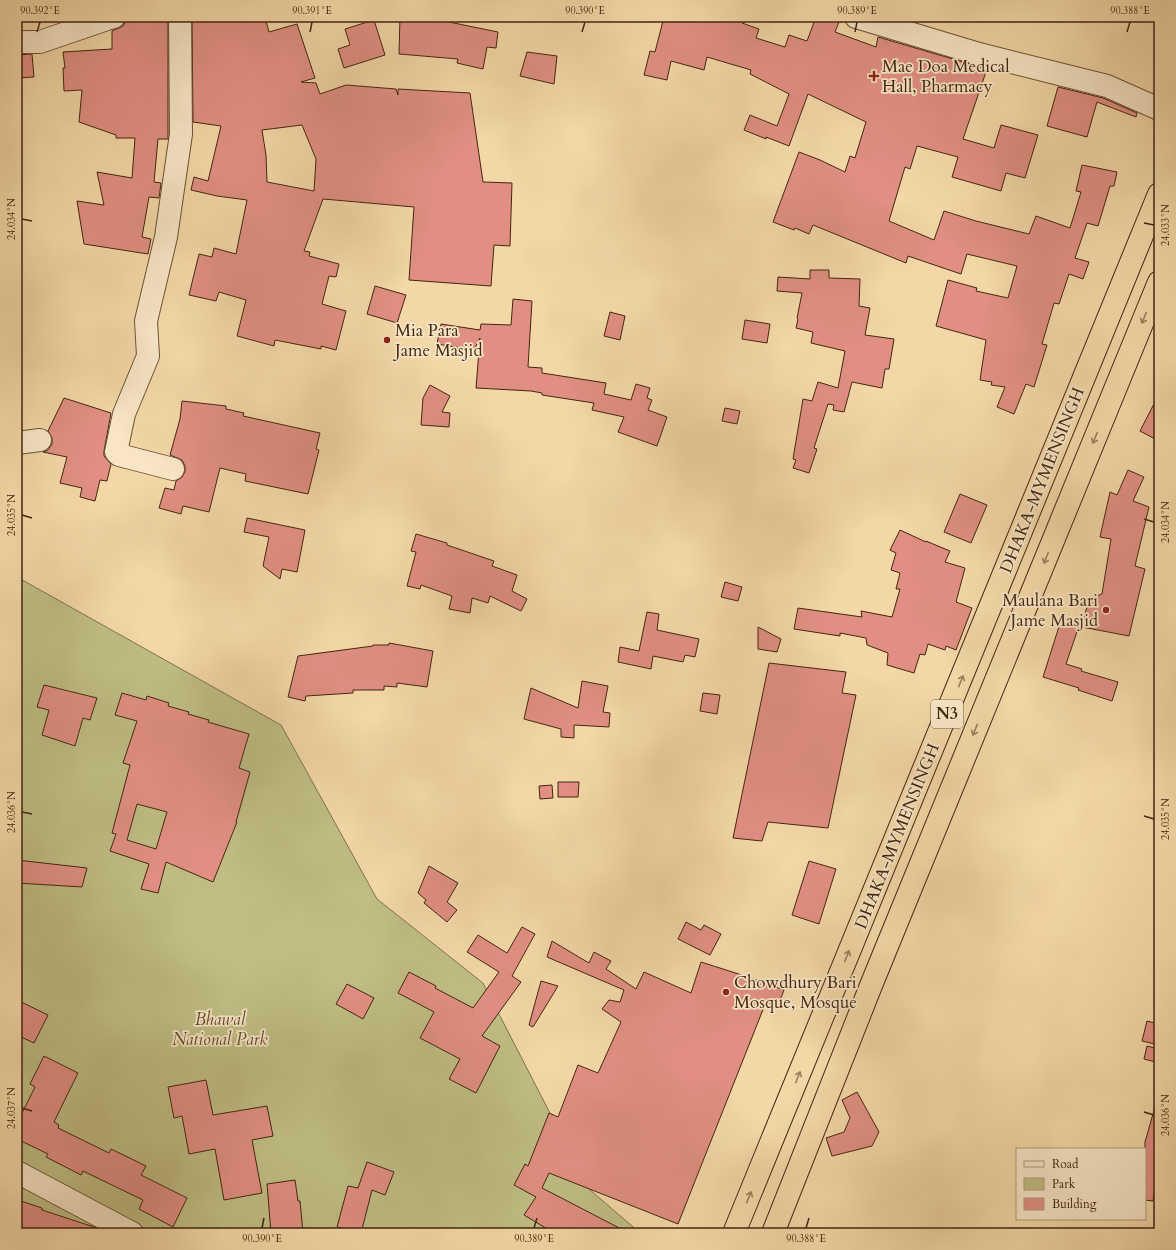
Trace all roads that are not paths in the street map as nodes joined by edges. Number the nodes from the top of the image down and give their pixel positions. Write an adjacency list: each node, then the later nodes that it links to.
1 (114, 17): 4 (lane)
2 (180, 17): 10 (lane)
3 (856, 17): 5 (lane)
4 (17, 42)
5 (1159, 110)
6 (1159, 194): 13 (highway, DHAKA-MYMENSINGH / N3, one-way to 6)
7 (1159, 282): 14 (highway, DHAKA-MYMENSINGH / N3, one-way to 14)
8 (40, 440): 9 (lane)
9 (17, 443)
10 (173, 469)
11 (17, 1172): 12 (lane)
12 (132, 1233)
13 (734, 1233)
14 (773, 1233)

